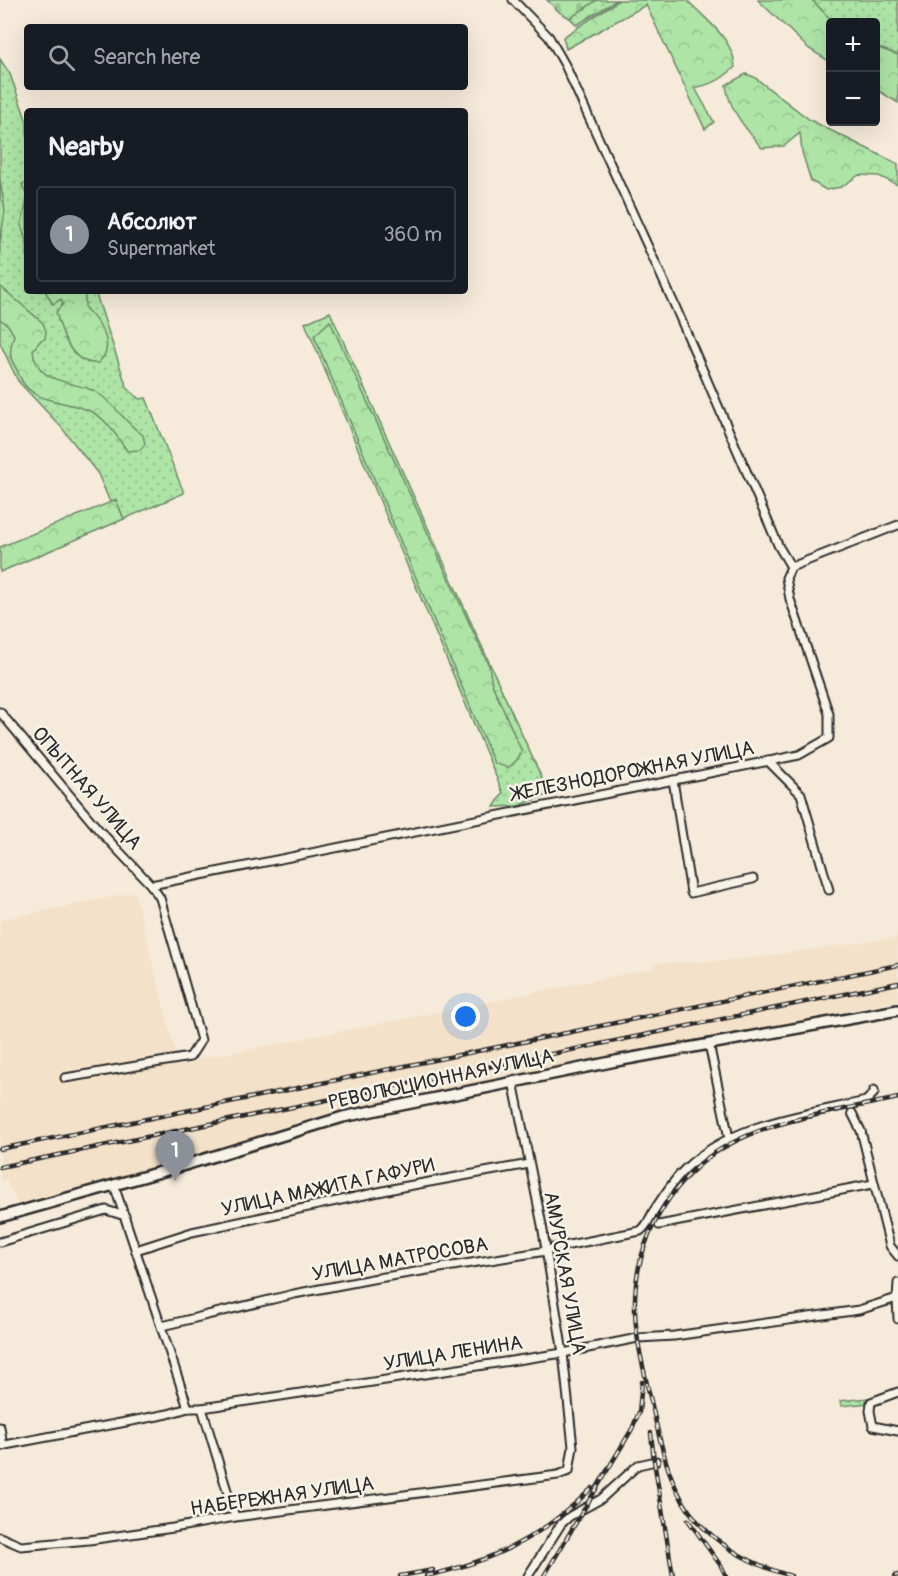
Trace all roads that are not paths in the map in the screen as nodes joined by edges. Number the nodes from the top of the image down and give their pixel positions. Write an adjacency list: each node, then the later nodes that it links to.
1 (513, 0): 3 (street)
2 (898, 525): 3 (street)
3 (790, 567): 5 (street, ЖЕЛЕЗНОДОРОЖНАЯ УЛИЦА)
4 (0, 712): 8 (street, ОПЫТНАЯ УЛИЦА)
5 (768, 761): 6 (street, ЖЕЛЕЗНОДОРОЖНАЯ УЛИЦА); 9 (street)
6 (672, 780): 7 (street); 8 (street, ЖЕЛЕЗНОДОРОЖНАЯ УЛИЦА)
7 (753, 879)
8 (151, 885): 12 (street, ОПЫТНАЯ УЛИЦА)
9 (829, 890)
10 (898, 1010): 11 (main road, РЕВОЛЮЦИОННАЯ УЛИЦА)
11 (709, 1044): 13 (main road, РЕВОЛЮЦИОННАЯ УЛИЦА); 16 (street)
12 (66, 1078)
13 (513, 1081): 17 (street, АМУРСКАЯ УЛИЦА); 19 (main road, РЕВОЛЮЦИОННАЯ УЛИЦА)
14 (874, 1090): 16 (street)
15 (852, 1113): 18 (street)
16 (729, 1138): 25 (street, УЛИЦА МАТРОСОВА)
17 (530, 1164): 24 (street, УЛИЦА МАЖИТА ГАФУРИ); 25 (street, АМУРСКАЯ УЛИЦА)
18 (873, 1184): 22 (street); 26 (street)
19 (114, 1185): 20 (street); 21 (main road, РЕВОЛЮЦИОННАЯ УЛИЦА)
20 (124, 1216): 23 (street); 24 (street)
21 (0, 1217)
22 (659, 1225)
23 (0, 1242)
24 (136, 1250): 30 (street)
25 (546, 1251): 30 (street, УЛИЦА МАТРОСОВА); 31 (street, АМУРСКАЯ УЛИЦА)
26 (898, 1256)
27 (898, 1283): 28 (street)
28 (897, 1298): 29 (street); 31 (street, УЛИЦА ЛЕНИНА)
29 (898, 1319)
30 (162, 1326): 33 (street)
31 (563, 1353): 34 (street, УЛИЦА ЛЕНИНА); 39 (street, АМУРСКАЯ УЛИЦА)
32 (898, 1392): 36 (street)
33 (188, 1408): 34 (street, УЛИЦА ЛЕНИНА); 37 (street, УЛИЦА ЛЕНИНА)
34 (202, 1408): 40 (street)
35 (0, 1427): 37 (street)
36 (898, 1431)
37 (1, 1446)
38 (656, 1461): 42 (street)
39 (569, 1471): 40 (street, НАБЕРЕЖНАЯ УЛИЦА)
40 (235, 1517): 41 (street, НАБЕРЕЖНАЯ УЛИЦА)
41 (0, 1537)
42 (528, 1576)

